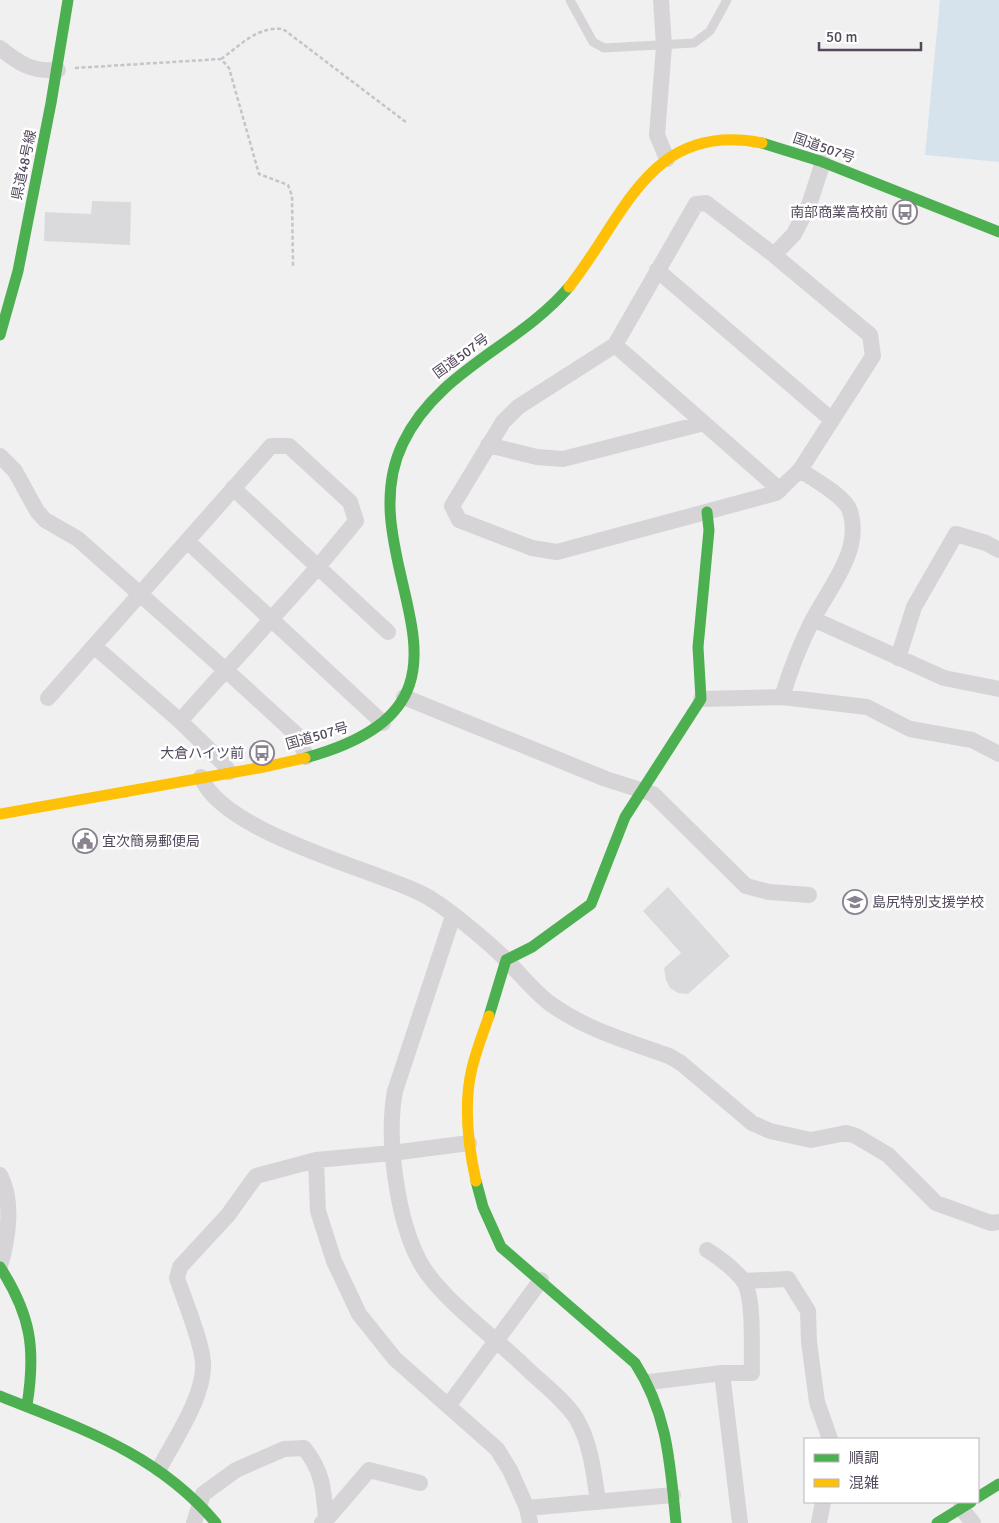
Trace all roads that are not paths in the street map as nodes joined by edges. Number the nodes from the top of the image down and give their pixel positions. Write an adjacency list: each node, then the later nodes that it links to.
1 (68, 0): 7 (main road, 県道48号線)
2 (570, 0): 5 (lane)
3 (661, 0): 5 (street)
4 (728, 0): 5 (lane)
5 (664, 46): 8 (street)
6 (0, 48): 7 (street)
7 (58, 70): 13 (main road, 県道48号線)
8 (667, 158): 9 (main road, 国道507号); 34 (main road, 国道507号)
9 (824, 162): 10 (main road, 国道507号); 11 (street)
10 (999, 232)
11 (774, 255): 12 (street); 15 (street)
12 (656, 270): 14 (street); 15 (street)
13 (0, 334)
14 (614, 344): 16 (street); 17 (street)
15 (832, 420): 19 (street)
16 (704, 423): 17 (street); 21 (street)
17 (488, 445): 22 (street)
18 (0, 456): 26 (street)
19 (800, 470): 21 (street); 28 (street)
20 (233, 488): 23 (street); 25 (street); 25 (street)
21 (780, 490): 22 (street)
22 (707, 512): 37 (main road)
23 (187, 541): 26 (street); 27 (street)
24 (999, 550): 31 (street)
25 (318, 567): 27 (street); 29 (street)
26 (140, 594): 30 (street); 32 (street)
27 (271, 618): 32 (street); 39 (street)
28 (813, 619): 31 (street); 35 (street)
29 (388, 632)
30 (94, 646): 36 (street); 38 (street)
31 (898, 658): 33 (street)
32 (226, 670): 38 (street); 41 (street)
33 (999, 689)
34 (404, 697): 39 (main road, 国道507号); 44 (street)
35 (782, 697): 37 (street); 40 (street)
36 (48, 698)
37 (701, 699): 44 (main road)
38 (180, 721): 42 (street)
39 (383, 723): 41 (main road, 国道507号)
40 (999, 754)
41 (306, 757): 42 (main road, 国道507号)
42 (229, 772): 43 (main road, 国道507号)
43 (201, 777): 45 (main road, 国道507号); 47 (street)
44 (642, 789): 46 (street); 48 (main road)
45 (0, 814)
46 (809, 896)
47 (453, 916): 48 (street); 50 (street)
48 (506, 960): 49 (main road); 53 (street)
49 (468, 1143): 50 (street); 56 (main road)
50 (392, 1153): 51 (street); 58 (street)
51 (316, 1160): 63 (street); 65 (street)
52 (0, 1175): 55 (street)
53 (999, 1222)
54 (707, 1250): 57 (street)
55 (0, 1266): 62 (main road)
56 (541, 1280): 58 (street); 60 (main road)
57 (743, 1281): 59 (street); 64 (street)
58 (496, 1339): 63 (street); 70 (street)
59 (722, 1373): 60 (street); 79 (street)
60 (649, 1382): 68 (main road)
61 (0, 1396): 62 (main road)
62 (27, 1405): 65 (main road)
63 (448, 1406): 74 (street)
64 (830, 1438)
65 (159, 1469): 71 (main road)
66 (420, 1483): 75 (street)
67 (999, 1484): 69 (main road)
68 (673, 1495): 70 (street); 78 (main road)
69 (979, 1496)
70 (598, 1502): 74 (street)
71 (199, 1503): 75 (street); 76 (street); 77 (main road)
72 (823, 1503): 80 (street)
73 (966, 1505): 81 (main road); 82 (street)
74 (528, 1515)
75 (324, 1522)
76 (194, 1523)
77 (216, 1523)
78 (676, 1523)
79 (740, 1523)
80 (819, 1523)
81 (937, 1523)
82 (973, 1523)

